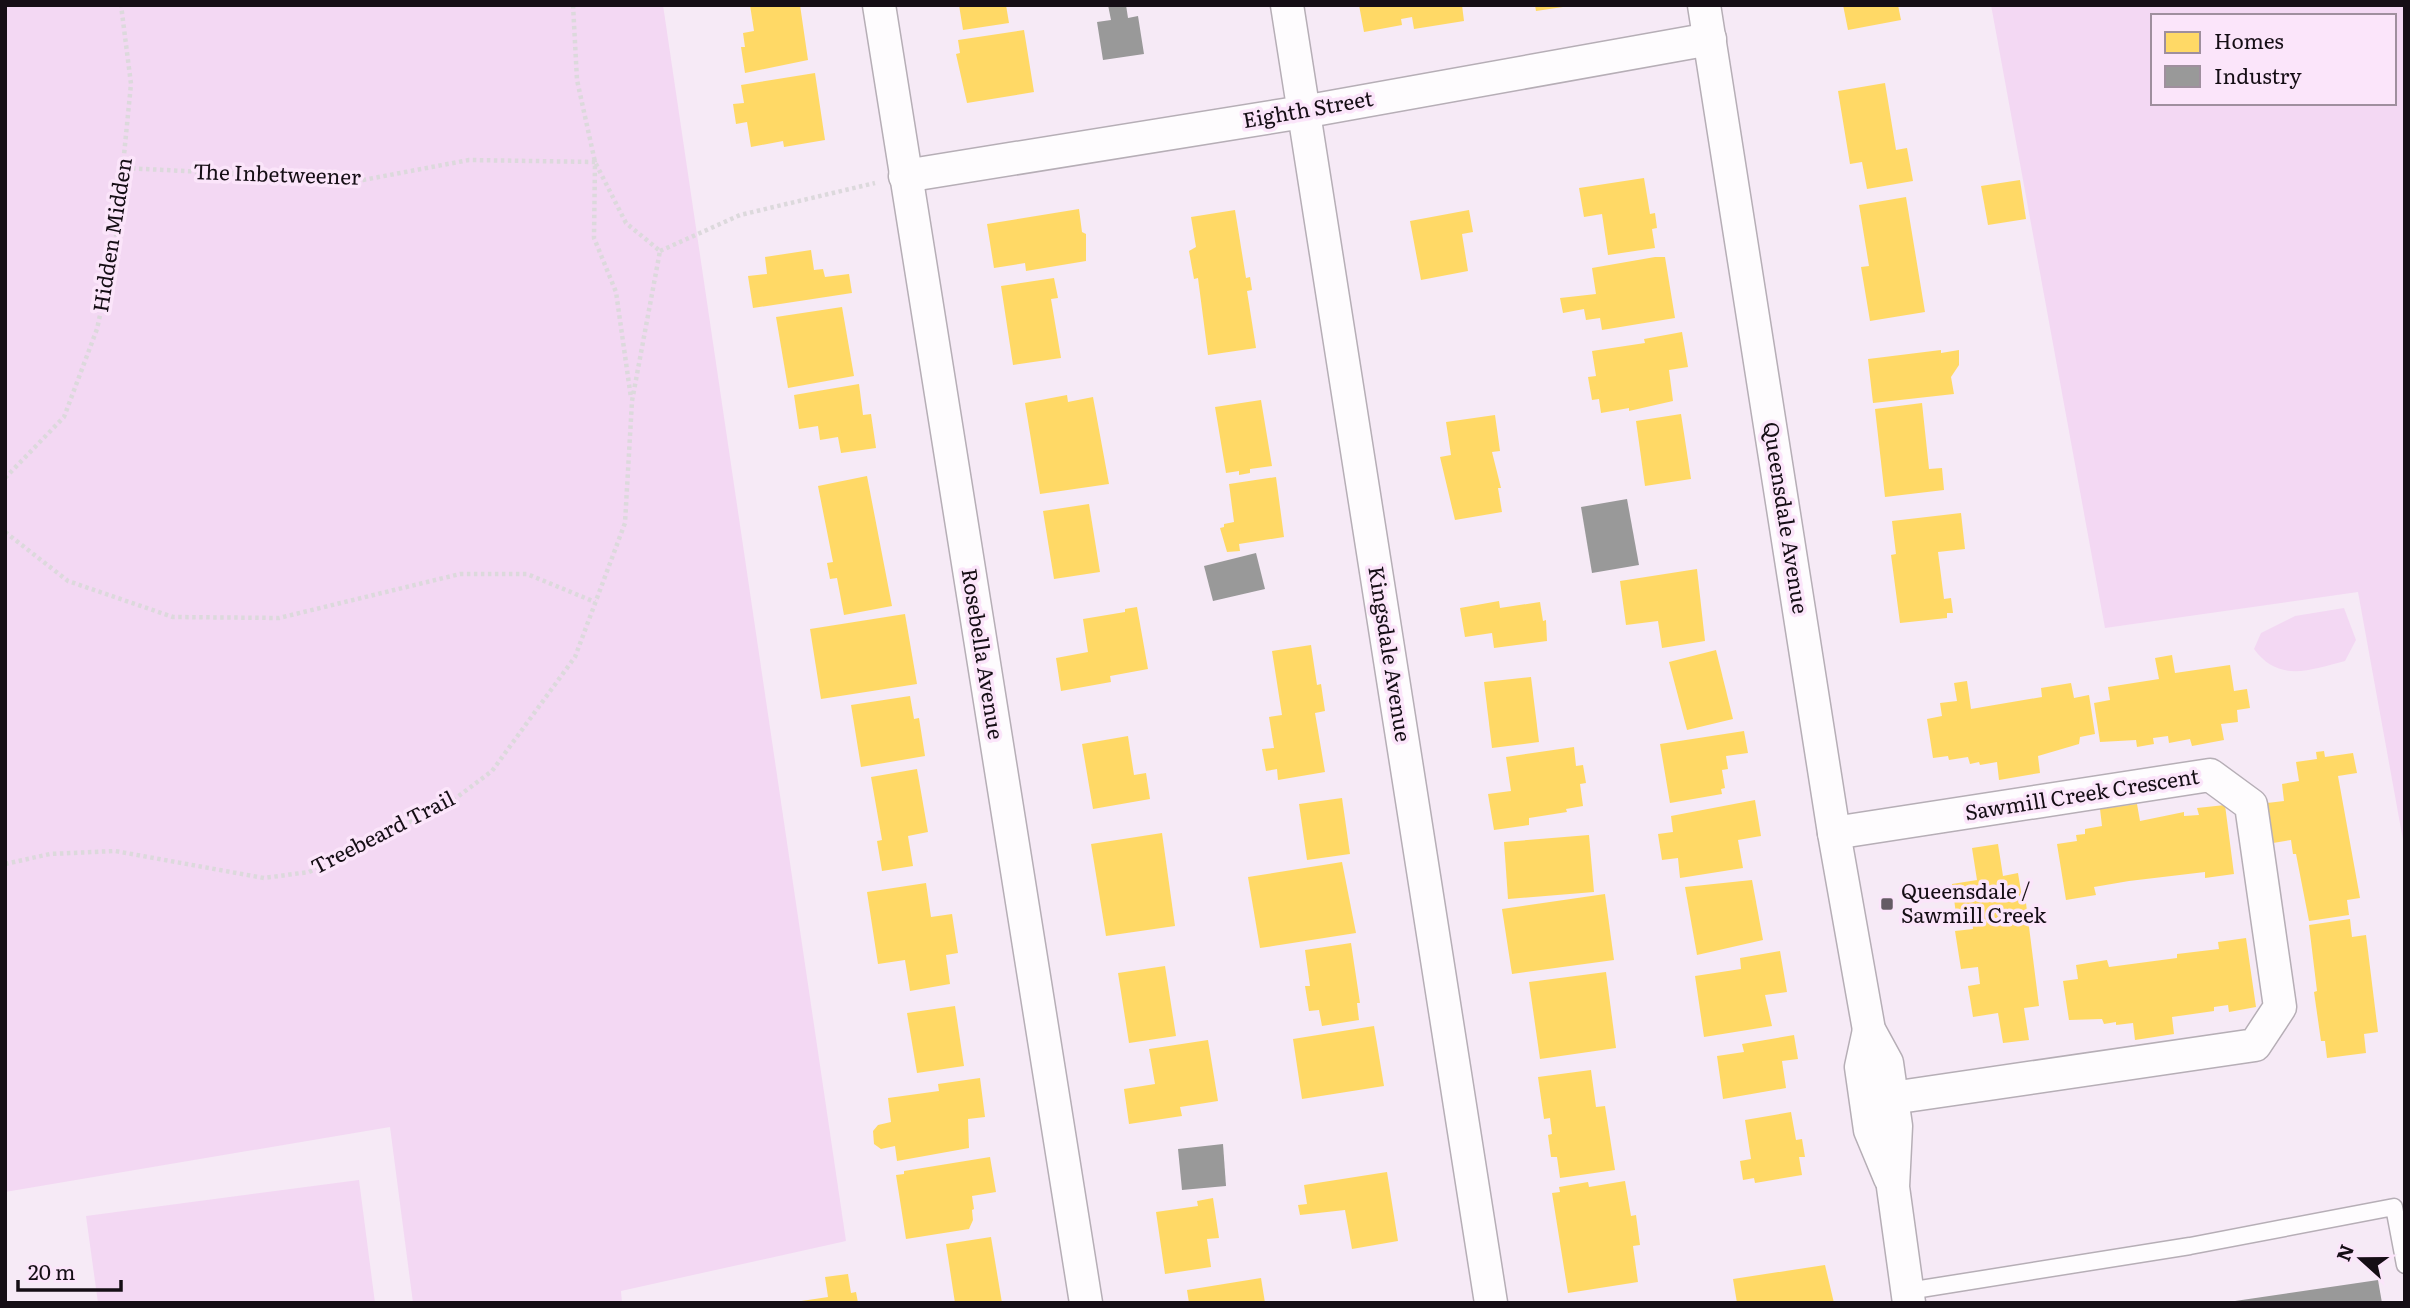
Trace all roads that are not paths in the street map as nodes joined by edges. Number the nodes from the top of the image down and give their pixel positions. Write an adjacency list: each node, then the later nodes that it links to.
1 (879, 5): 6 (street, Rosebella Avenue)
2 (1287, 5): 5 (street, Kingsdale Avenue)
3 (1704, 5): 4 (street, Queensdale Avenue)
4 (1710, 39): 5 (street, Eighth Street); 7 (street, Queensdale Avenue)
5 (1303, 112): 6 (street, Eighth Street); 14 (street, Kingsdale Avenue)
6 (905, 176): 13 (street, Rosebella Avenue)
7 (1834, 833): 8 (street, Queensdale Avenue); 9 (street, Sawmill Creek Crescent)
8 (1869, 1030): 9 (street, Queensdale Avenue); 10 (street, Queensdale Avenue)
9 (1892, 1098): 10 (street, Queensdale Avenue)
10 (1893, 1186): 12 (street, Queensdale Avenue)
11 (2405, 1265): 12 (lane)
12 (1909, 1297)
13 (1086, 1303)
14 (1492, 1303)

